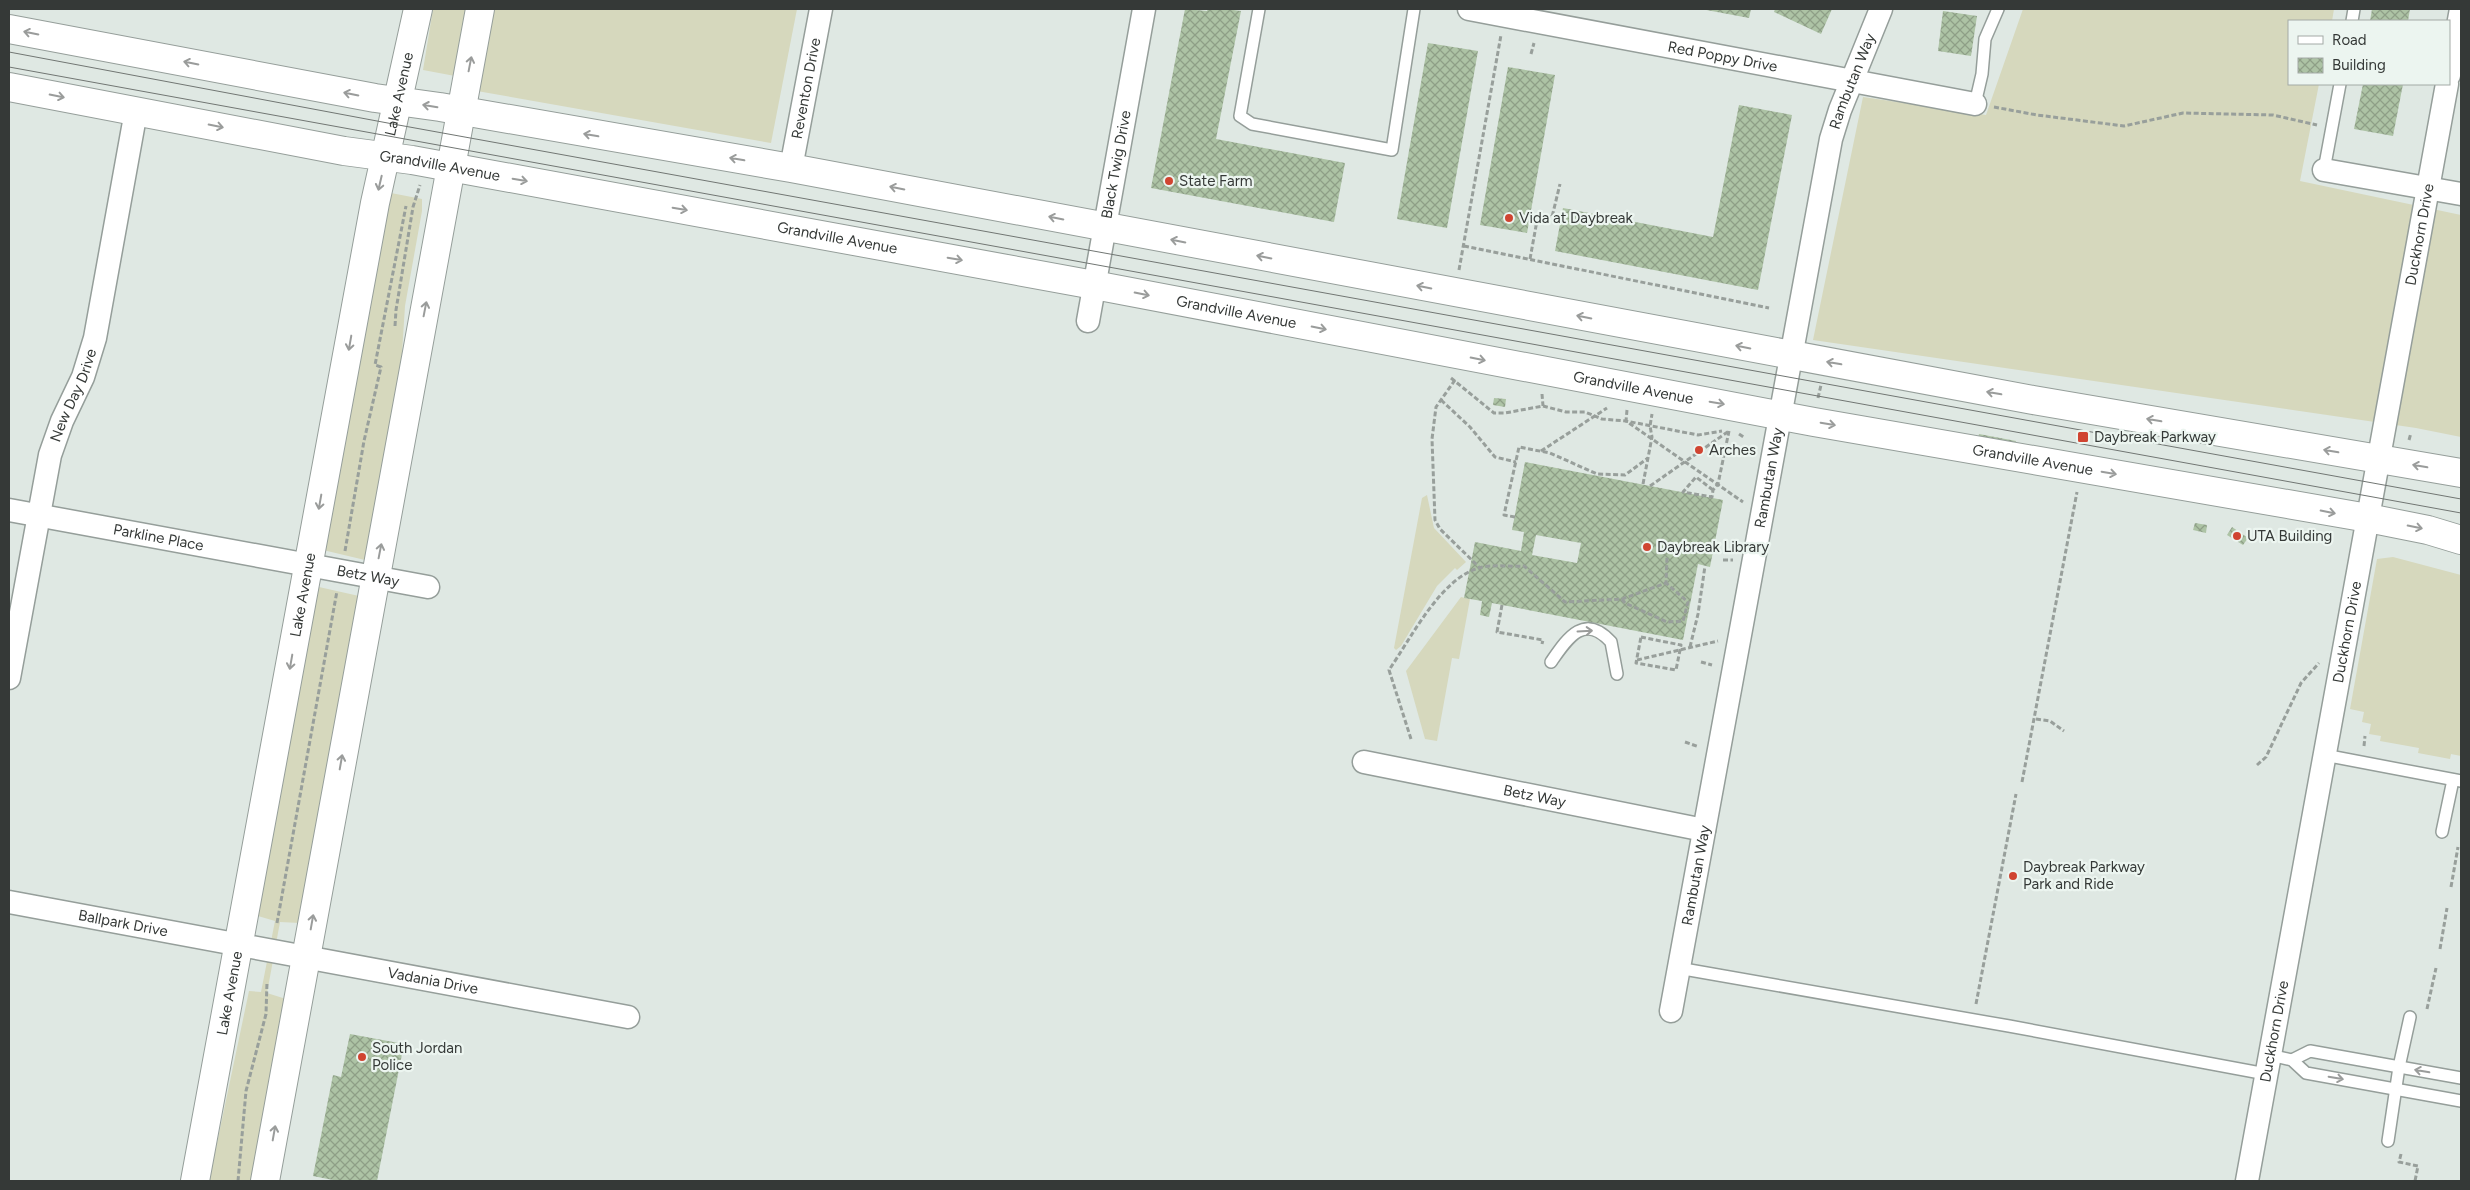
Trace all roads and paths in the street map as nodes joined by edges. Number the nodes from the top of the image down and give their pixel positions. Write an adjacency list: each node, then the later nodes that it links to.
1 (418, 9): 18 (street, Lake Avenue)
2 (480, 9): 21 (street, one-way to 2)
3 (821, 9): 25 (street, Reventon Drive)
4 (1144, 9): 31 (street, Black Twig Drive)
5 (1259, 9): 6 (lane)
6 (1414, 9)
7 (1469, 9): 14 (street, Red Poppy Drive)
8 (1881, 9): 14 (street, Rambutan Way)
9 (1998, 9): 19 (lane)
10 (2461, 9): 13 (street)
11 (9, 29): 18 (street, one-way to 11)
12 (1502, 30): 32 (path)
13 (2450, 70)
14 (1852, 81): 19 (street, Red Poppy Drive); 38 (street, Rambutan Way)
15 (2340, 85): 22 (lane)
16 (2447, 85): 28 (street, Duckhorn Drive)
17 (9, 87): 20 (street, Grandville Avenue, one-way to 20)
18 (399, 101): 21 (street, one-way to 18); 23 (street, Lake Avenue)
19 (1975, 104): 22 (path)
20 (136, 111): 23 (street, Grandville Avenue, one-way to 23); 66 (street, New Day Drive)
21 (461, 112): 24 (street); 25 (street, one-way to 21)
22 (2332, 129): 26 (lane)
23 (386, 156): 24 (street, Grandville Avenue); 73 (street, Lake Avenue, one-way to 73)
24 (451, 167): 35 (street, Grandville Avenue, one-way to 35); 77 (street, one-way to 24)
25 (791, 168): 31 (street, one-way to 25)
26 (2324, 170): 28 (street)
27 (1560, 184): 33 (path)
28 (2428, 189): 29 (street); 55 (street, Duckhorn Drive)
29 (2461, 194)
30 (406, 206): 76 (path)
31 (1104, 227): 35 (street, Black Twig Drive); 38 (street, one-way to 31)
32 (1464, 246): 33 (path); 34 (path)
33 (1530, 259): 36 (path)
34 (1459, 271)
35 (1094, 285): 37 (street, Black Twig Drive); 47 (street, Grandville Avenue, one-way to 47)
36 (1769, 308)
37 (1088, 321)
38 (1791, 355): 47 (street, Rambutan Way); 55 (street, one-way to 38)
39 (1444, 373): 41 (path)
40 (1458, 375): 41 (path)
41 (1454, 381): 43 (path); 44 (path)
42 (1541, 389): 44 (path)
43 (1441, 400): 57 (path); 75 (path)
44 (1543, 406): 48 (path)
45 (1608, 407): 48 (path)
46 (1653, 408): 50 (path)
47 (1780, 415): 68 (street, Grandville Avenue, one-way to 68); 106 (street, Rambutan Way)
48 (1594, 417): 49 (path); 53 (path)
49 (1626, 420): 50 (path); 52 (path)
50 (1650, 426): 51 (path); 52 (path)
51 (1729, 431): 56 (path); 60 (path)
52 (1652, 437): 54 (path); 56 (path)
53 (1541, 452): 54 (path); 57 (path)
54 (1648, 458): 59 (path)
55 (2380, 459): 58 (street, one-way to 55); 68 (street, Duckhorn Drive)
56 (1686, 461): 60 (path); 62 (path)
57 (1516, 462): 67 (path)
58 (2461, 473)
59 (1643, 484)
60 (1718, 484): 63 (path); 64 (path)
61 (2078, 485): 93 (path)
62 (1650, 486)
63 (1713, 490): 63 (path)
64 (1744, 502)
65 (9, 510): 66 (street, Parkline Place)
66 (38, 516): 73 (street, Parkline Place); 92 (street, New Day Drive)
67 (1515, 517)
68 (2368, 518): 69 (street, Grandville Avenue, one-way to 69); 100 (street, Duckhorn Drive)
69 (2461, 540)
70 (1667, 557): 78 (path)
71 (1723, 560): 72 (path)
72 (1734, 560)
73 (308, 566): 76 (street, Betz Way); 113 (street, Lake Avenue, one-way to 113)
74 (1705, 566): 83 (path)
75 (1479, 568): 80 (path); 96 (path)
76 (341, 572): 77 (street, Betz Way); 112 (path)
77 (375, 578): 79 (street, Betz Way); 115 (street, one-way to 77)
78 (1666, 583): 80 (path); 80 (path)
79 (428, 588)
80 (1622, 599)
81 (1502, 605): 84 (path)
82 (1719, 640): 83 (path)
83 (1690, 647): 85 (path)
84 (1541, 650)
85 (1680, 650): 86 (path); 86 (path); 86 (path)
86 (1637, 660)
87 (1551, 662): 91 (lane, one-way to 91)
88 (1701, 662): 90 (path)
89 (2319, 663): 102 (path)
90 (1714, 665)
91 (1617, 674)
92 (9, 678)
93 (2036, 719): 94 (path); 104 (path)
94 (2064, 731)
95 (2365, 736): 98 (path)
96 (1412, 739)
97 (1685, 742): 99 (path)
98 (2364, 746)
99 (1699, 747)
100 (2324, 755): 103 (lane); 125 (street, Duckhorn Drive)
101 (1364, 762): 106 (street, Betz Way)
102 (2257, 765)
103 (2457, 780): 107 (lane)
104 (2022, 782)
105 (2016, 794): 119 (path)
106 (1704, 830): 116 (street, Rambutan Way)
107 (2442, 832)
108 (2458, 847): 109 (path)
109 (2451, 887)
110 (9, 902): 113 (street, Ballpark Drive)
111 (2447, 908): 114 (path)
112 (277, 922)
113 (238, 945): 115 (street, Vadania Drive); 132 (street, Lake Avenue)
114 (2440, 949)
115 (306, 958): 122 (street, Vadania Drive); 134 (street, one-way to 115)
116 (1678, 968): 121 (street, Rambutan Way); 125 (lane)
117 (2436, 968): 120 (path)
118 (267, 982): 133 (path)
119 (1975, 1007)
120 (2427, 1009)
121 (1671, 1011)
122 (628, 1017)
123 (2410, 1017): 126 (lane)
124 (2292, 1060): 125 (lane); 126 (lane); 128 (lane, one-way to 128)
125 (2268, 1065): 135 (street, Duckhorn Drive)
126 (2399, 1067): 127 (lane, one-way to 126); 128 (lane)
127 (2461, 1078)
128 (2396, 1089): 129 (lane); 130 (lane)
129 (2461, 1101)
130 (2388, 1141)
131 (2401, 1154): 136 (path)
132 (195, 1181)
133 (238, 1181)
134 (265, 1181)
135 (2247, 1181)
136 (2415, 1181)

